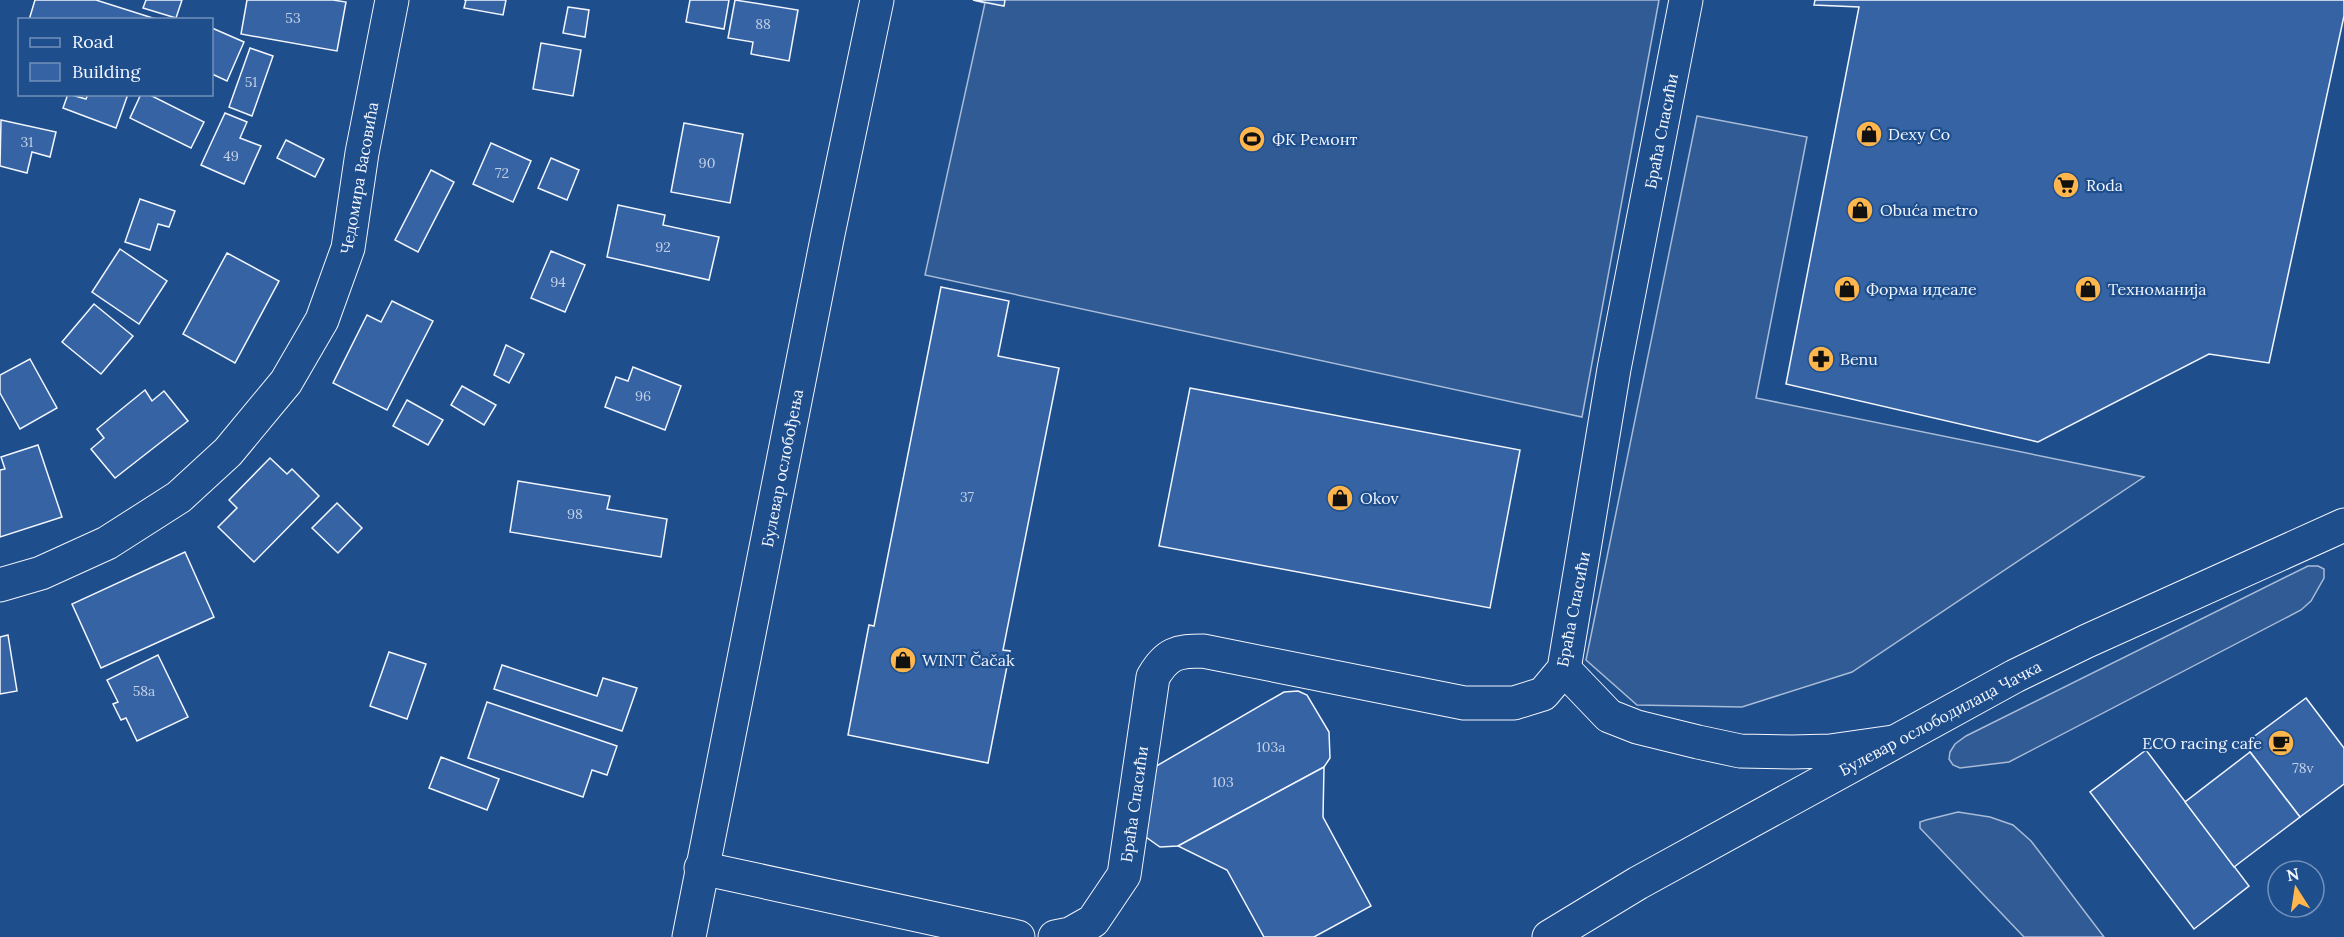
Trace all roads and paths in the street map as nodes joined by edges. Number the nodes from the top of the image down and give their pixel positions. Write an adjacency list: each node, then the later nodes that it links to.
1 (392, 0): 5 (street, Чедомира Васовића)
2 (877, 0): 8 (street, Булевар ослобођења)
3 (1686, 0): 6 (street, Браћа Спасићи)
4 (2344, 525): 7 (street, Булевар ослободилаца Чачка)
5 (0, 585)
6 (1564, 669): 7 (street); 11 (street, Браћа Спасићи)
7 (1895, 742): 12 (street, Булевар ослободилаца Чачка)
8 (701, 868): 9 (street, Булевар ослобођења); 10 (street)
9 (689, 937)
10 (1018, 937)
11 (1055, 937)
12 (1549, 937)

